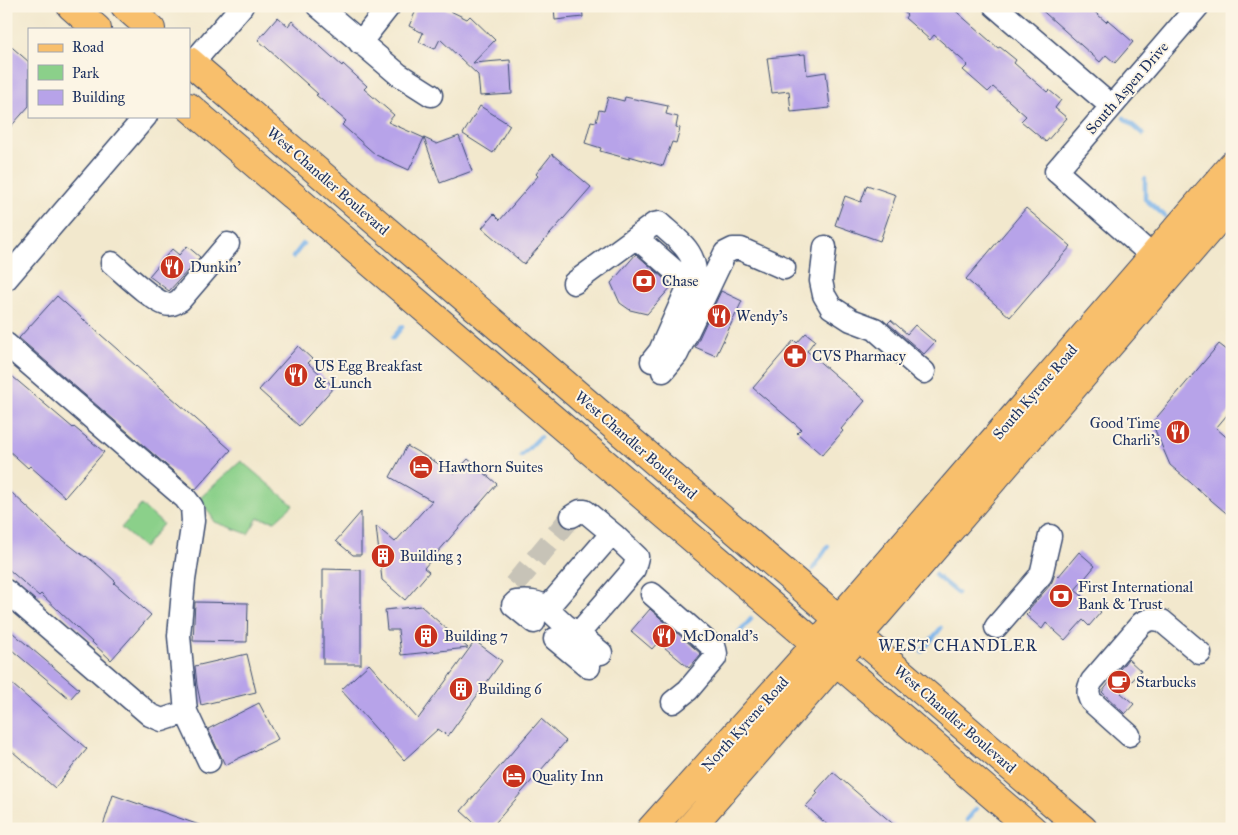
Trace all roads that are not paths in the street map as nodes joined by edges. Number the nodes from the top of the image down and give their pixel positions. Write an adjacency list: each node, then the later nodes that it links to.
1 (71, 6): 8 (main road)
2 (125, 6): 9 (main road)
3 (242, 6): 11 (street)
4 (318, 6): 10 (street)
5 (388, 6): 10 (street)
6 (995, 6): 13 (street)
7 (1198, 6): 13 (street, South Aspen Drive)
8 (97, 28)
9 (150, 28)
10 (360, 43): 12 (street)
11 (190, 64): 25 (main road, West Chandler Boulevard)
12 (431, 95)
13 (1112, 106): 21 (street, South Aspen Drive)
14 (190, 108): 27 (main road)
15 (144, 118): 23 (street)
16 (1232, 166): 21 (main road, South Kyrene Road)
17 (1232, 203): 21 (main road, South Kyrene Road)
18 (228, 244): 20 (street)
19 (826, 247): 28 (street)
20 (112, 263)
21 (1162, 264): 29 (main road, South Kyrene Road); 30 (main road, South Kyrene Road)
22 (784, 268): 24 (street)
23 (6, 279)
24 (574, 283)
25 (494, 324): 27 (main road); 38 (main road, West Chandler Boulevard)
26 (6, 344): 46 (street)
27 (471, 349): 42 (main road)
28 (924, 372)
29 (1056, 408): 30 (main road); 38 (main road, South Kyrene Road)
30 (1003, 429): 38 (main road, South Kyrene Road)
31 (572, 516): 32 (street)
32 (615, 536): 37 (street); 40 (street)
33 (1050, 536): 39 (street)
34 (6, 591): 46 (street)
35 (652, 594): 45 (street)
36 (513, 595): 37 (street)
37 (540, 615): 40 (street)
38 (848, 627): 42 (main road, North Kyrene Road); 44 (main road, North Kyrene Road); 52 (main road, West Chandler Boulevard)
39 (996, 627)
40 (578, 634): 41 (street)
41 (555, 639)
42 (816, 644): 44 (main road); 49 (main road, North Kyrene Road)
43 (1200, 653): 47 (street)
44 (836, 661): 50 (main road, North Kyrene Road); 51 (main road)
45 (673, 702)
46 (186, 712): 48 (street)
47 (1129, 735)
48 (208, 760)
49 (651, 829)
50 (689, 829)
51 (1032, 829)
52 (1083, 829)

